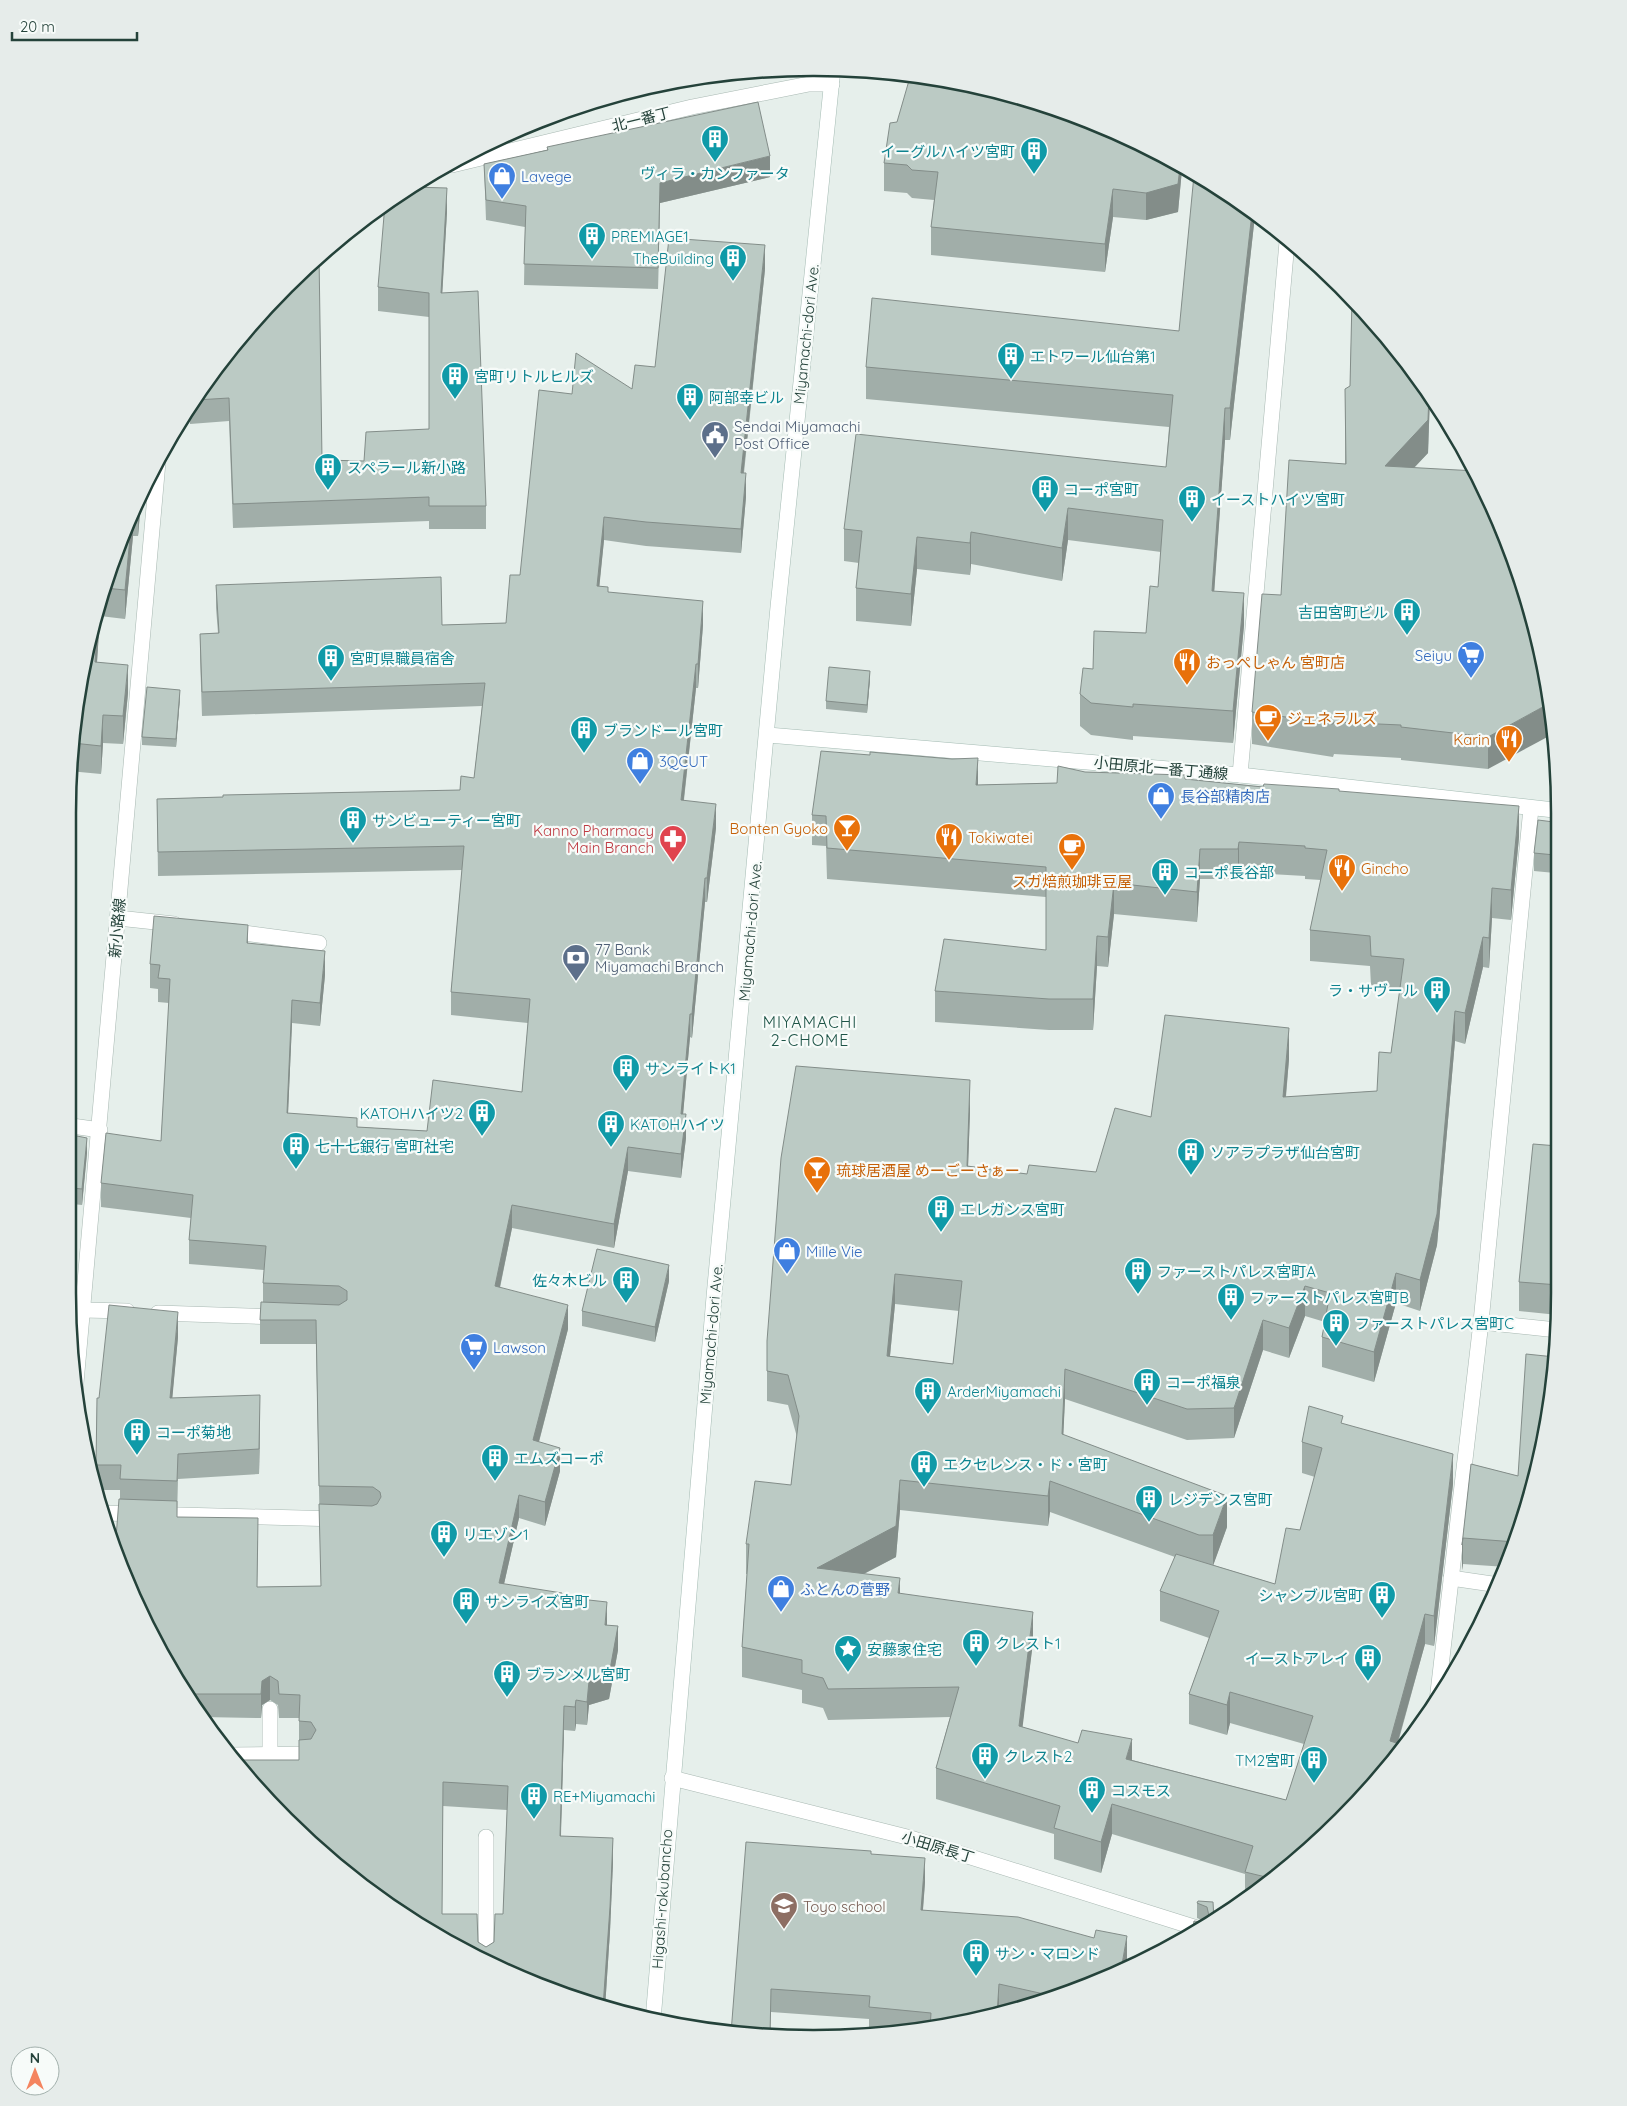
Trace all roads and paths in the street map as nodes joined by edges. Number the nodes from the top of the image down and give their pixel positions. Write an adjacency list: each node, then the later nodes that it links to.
1 (832, 77): 2 (street, 北一番丁); 5 (street, Miyamachi-dori Ave.)
2 (472, 160)
3 (1287, 249): 6 (street)
4 (157, 479): 9 (street, 新小路線)
5 (768, 735): 6 (street, 小田原北一番丁通線); 29 (street, Miyamachi-dori Ave.)
6 (1240, 775): 7 (street, 小田原北一番丁通線)
7 (1531, 808): 8 (street, 小田原北一番丁通線); 17 (street)
8 (1551, 810)
9 (118, 918): 10 (street); 14 (street, 新小路線)
10 (187, 926)
11 (217, 929): 12 (street)
12 (319, 944)
13 (76, 1127): 14 (street)
14 (100, 1130): 15 (street, 新小路線)
15 (83, 1310): 16 (street); 19 (street, 新小路線)
16 (299, 1318)
17 (1481, 1322): 18 (street); 22 (street)
18 (1549, 1329)
19 (79, 1351)
20 (110, 1513): 21 (street)
21 (352, 1520)
22 (1451, 1578): 23 (street); 24 (street)
23 (1491, 1584)
24 (1439, 1682)
25 (270, 1710): 27 (street)
26 (239, 1754): 27 (street)
27 (270, 1754): 28 (street)
28 (307, 1754)
29 (672, 1778): 31 (street, 小田原長丁); 33 (street, Higashi-rokubancho)
30 (486, 1837): 32 (street)
31 (1190, 1926)
32 (486, 1953)
33 (654, 2012)

